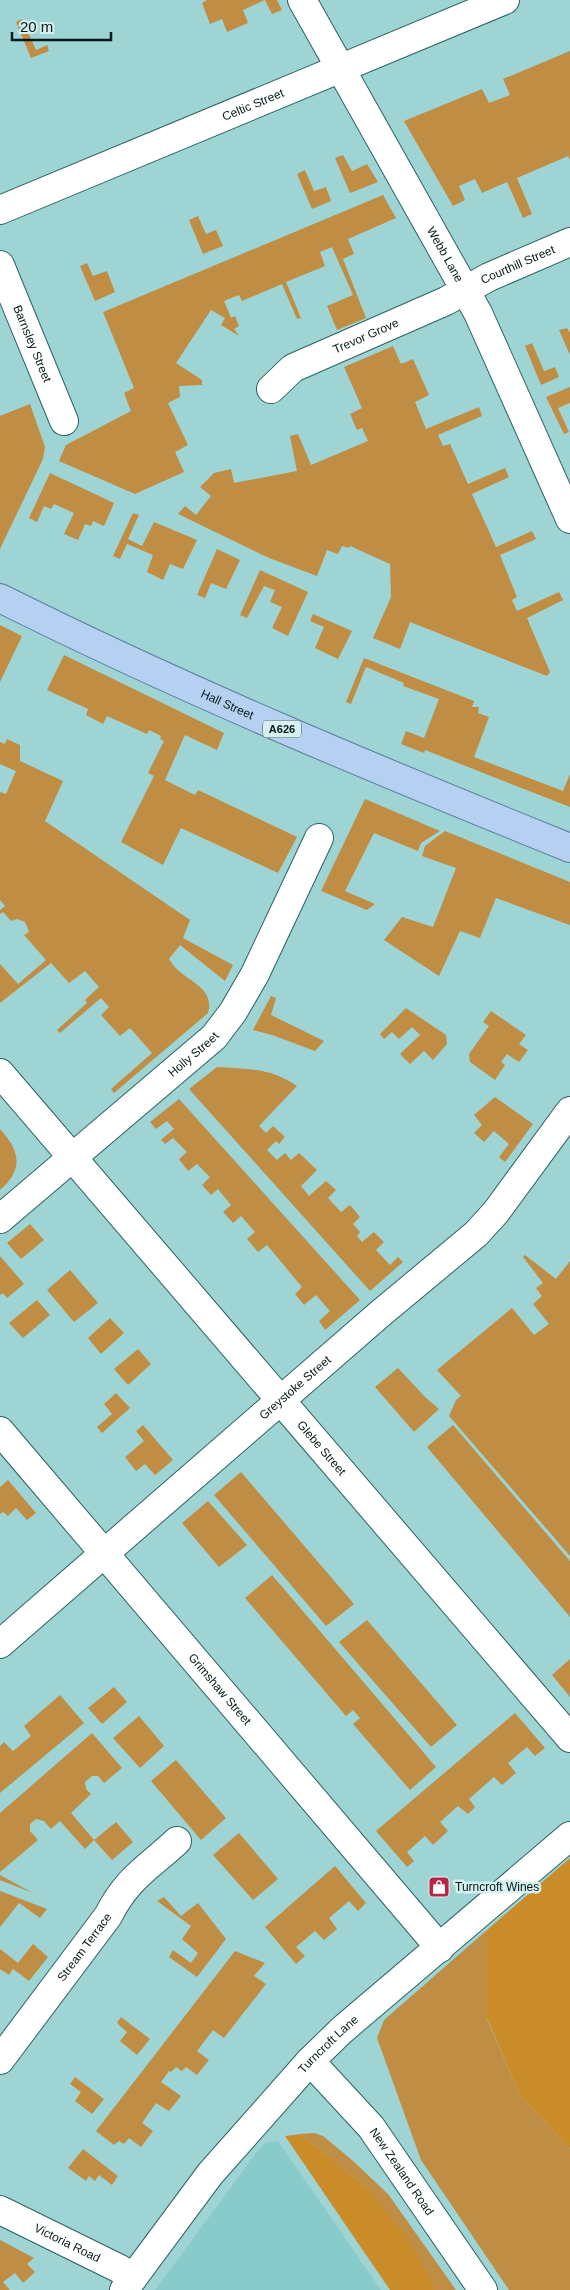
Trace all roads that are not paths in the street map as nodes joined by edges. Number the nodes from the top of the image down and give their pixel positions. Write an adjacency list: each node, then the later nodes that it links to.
1 (302, 0): 3 (street, Webb Lane)
2 (505, 0): 3 (street, Celtic Street)
3 (341, 69): 4 (street, Celtic Street); 7 (street, Webb Lane)
4 (0, 210)
5 (570, 242): 7 (street, Courthill Street)
6 (0, 265): 9 (street, Barnsley Street)
7 (466, 290): 8 (street, Trevor Grove); 10 (street, Webb Lane)
8 (271, 389)
9 (64, 421)
10 (570, 518)
11 (0, 598): 13 (main road, Hall Street / A626)
12 (319, 838): 16 (street, Holly Street)
13 (570, 848)
14 (0, 1073): 16 (street, Glebe Street)
15 (570, 1111): 18 (street, Greystoke Street)
16 (73, 1157): 17 (street, Holly Street); 18 (street, Glebe Street)
17 (0, 1219)
18 (282, 1401): 20 (street, Greystoke Street); 22 (street, Glebe Street)
19 (0, 1431): 20 (street, Grimshaw Street)
20 (104, 1554): 21 (street, Greystoke Street); 25 (street, Grimshaw Street)
21 (0, 1644)
22 (570, 1738)
23 (570, 1836): 25 (street, Turncroft Lane)
24 (177, 1841): 26 (street, Stream Terrace)
25 (440, 1948): 27 (street, Turncroft Lane)
26 (0, 2060)
27 (310, 2061): 29 (street, Turncroft Lane); 30 (street, New Zealand Road)
28 (0, 2210): 29 (street, Victoria Road)
29 (128, 2284)
30 (483, 2290)

